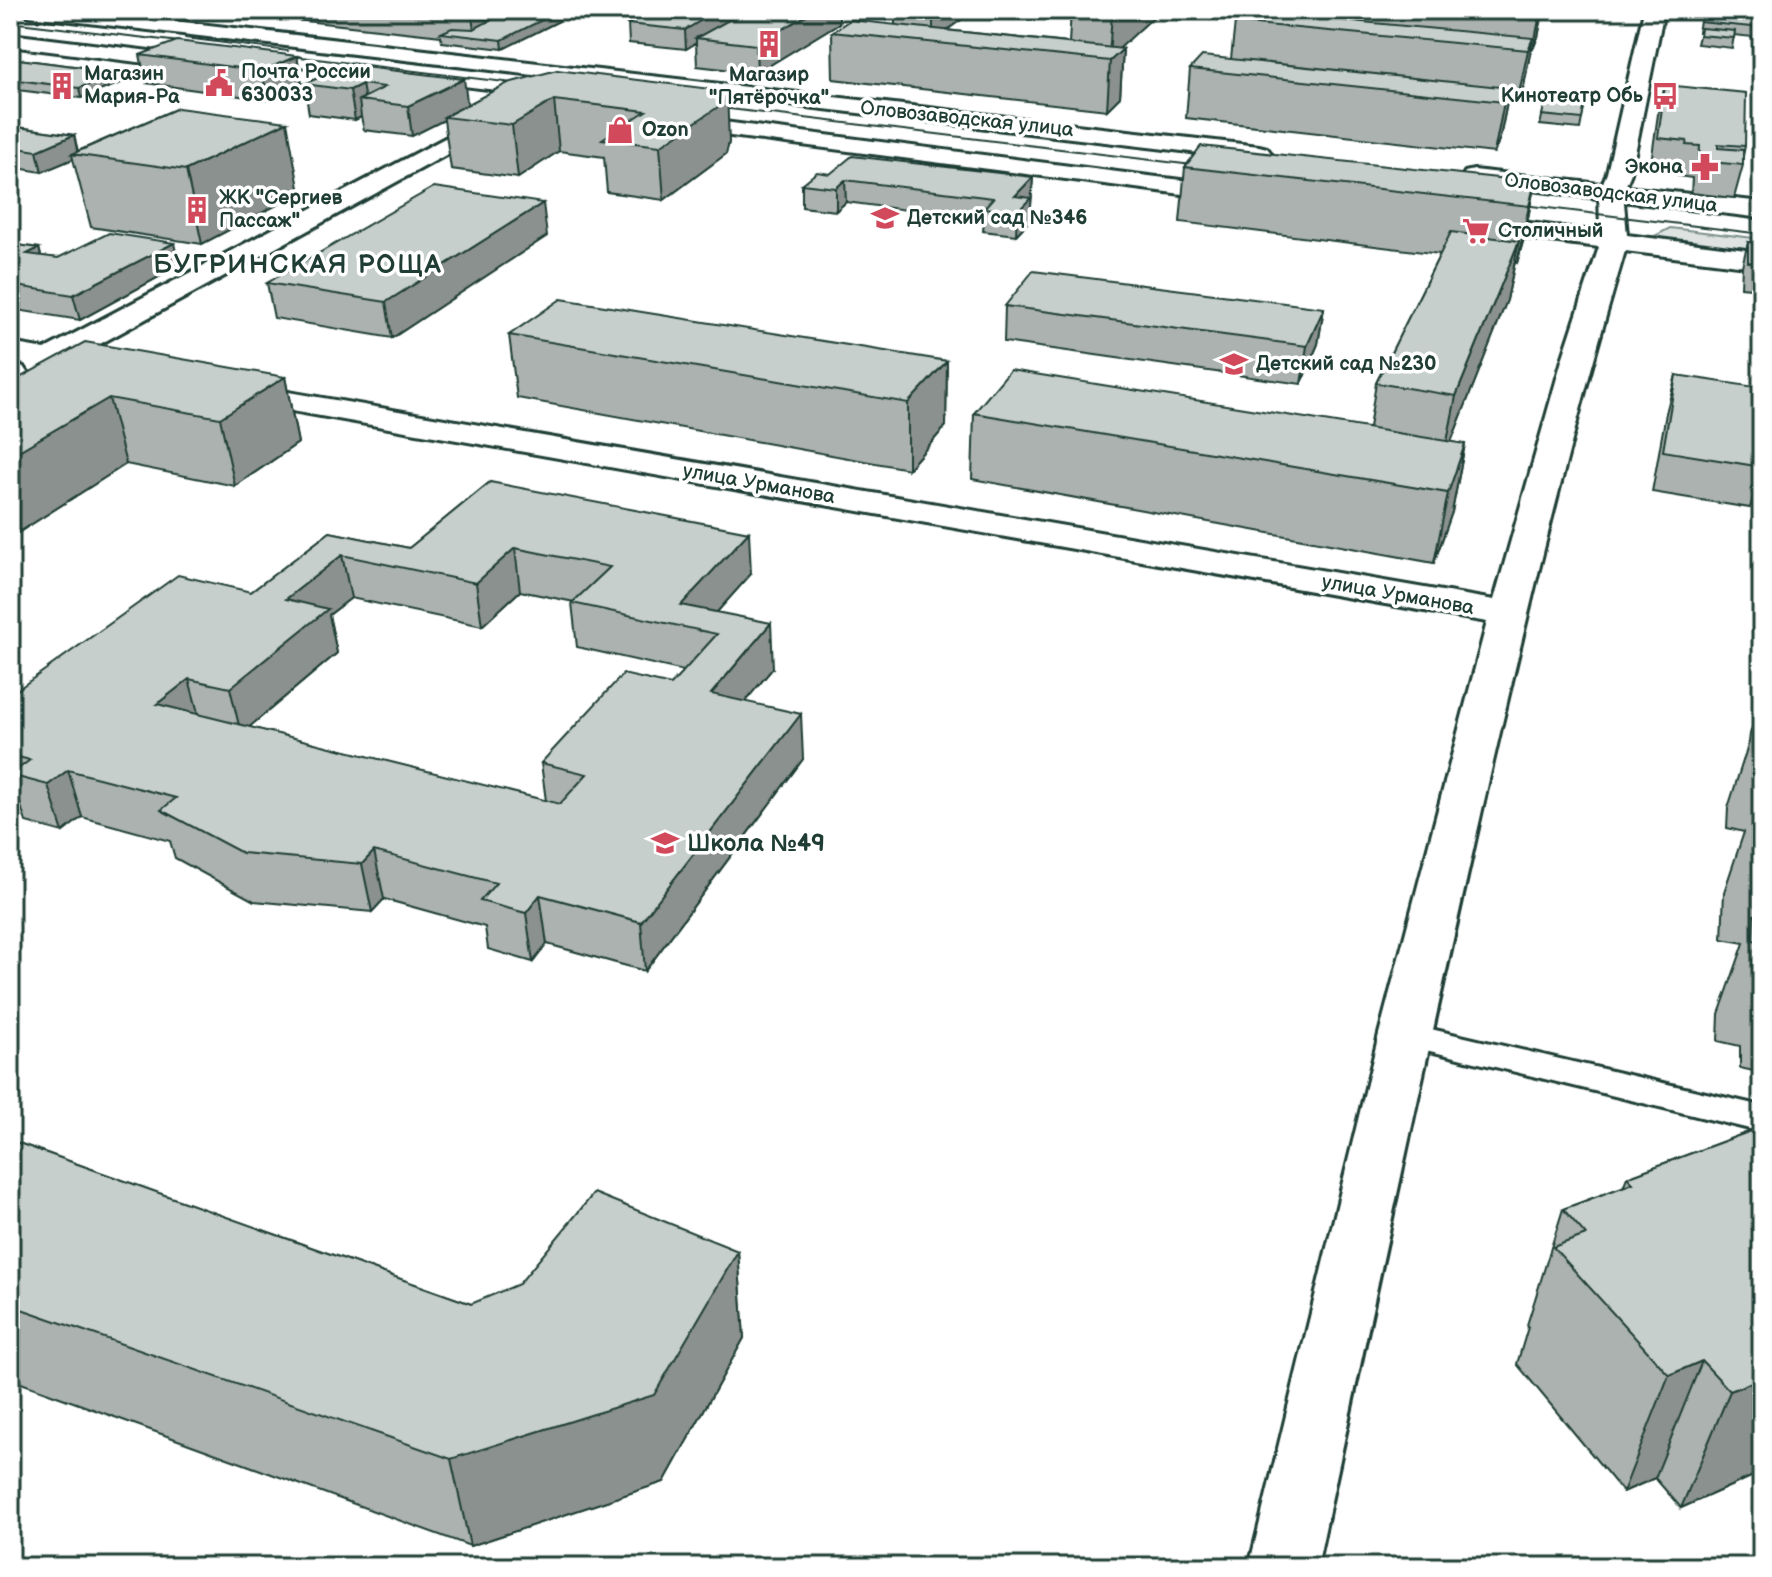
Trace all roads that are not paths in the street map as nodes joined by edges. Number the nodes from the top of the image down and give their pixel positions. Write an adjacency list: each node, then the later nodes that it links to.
1 (29, 10): 4 (street, Оловозаводская улица)
2 (1654, 10): 10 (street)
3 (10, 40): 5 (street)
4 (576, 75): 5 (street); 8 (street, Оловозаводская улица)
5 (524, 103): 6 (street); 17 (street)
6 (555, 107)
7 (650, 119): 11 (street)
8 (1277, 155)
9 (1452, 174): 10 (street, Оловозаводская улица)
10 (1611, 192): 12 (street, Оловозаводская улица); 14 (street)
11 (1266, 197)
12 (1762, 210)
13 (1440, 220): 14 (street)
14 (1614, 242): 15 (street); 21 (street)
15 (1762, 260)
16 (10, 352): 17 (street)
17 (48, 360): 18 (street); 19 (street)
18 (139, 375)
19 (10, 381)
20 (199, 386): 21 (street, улица Урманова)
21 (1509, 614): 22 (street)
22 (1405, 1034): 23 (lane); 24 (street)
23 (1762, 1119)
24 (1283, 1567)

